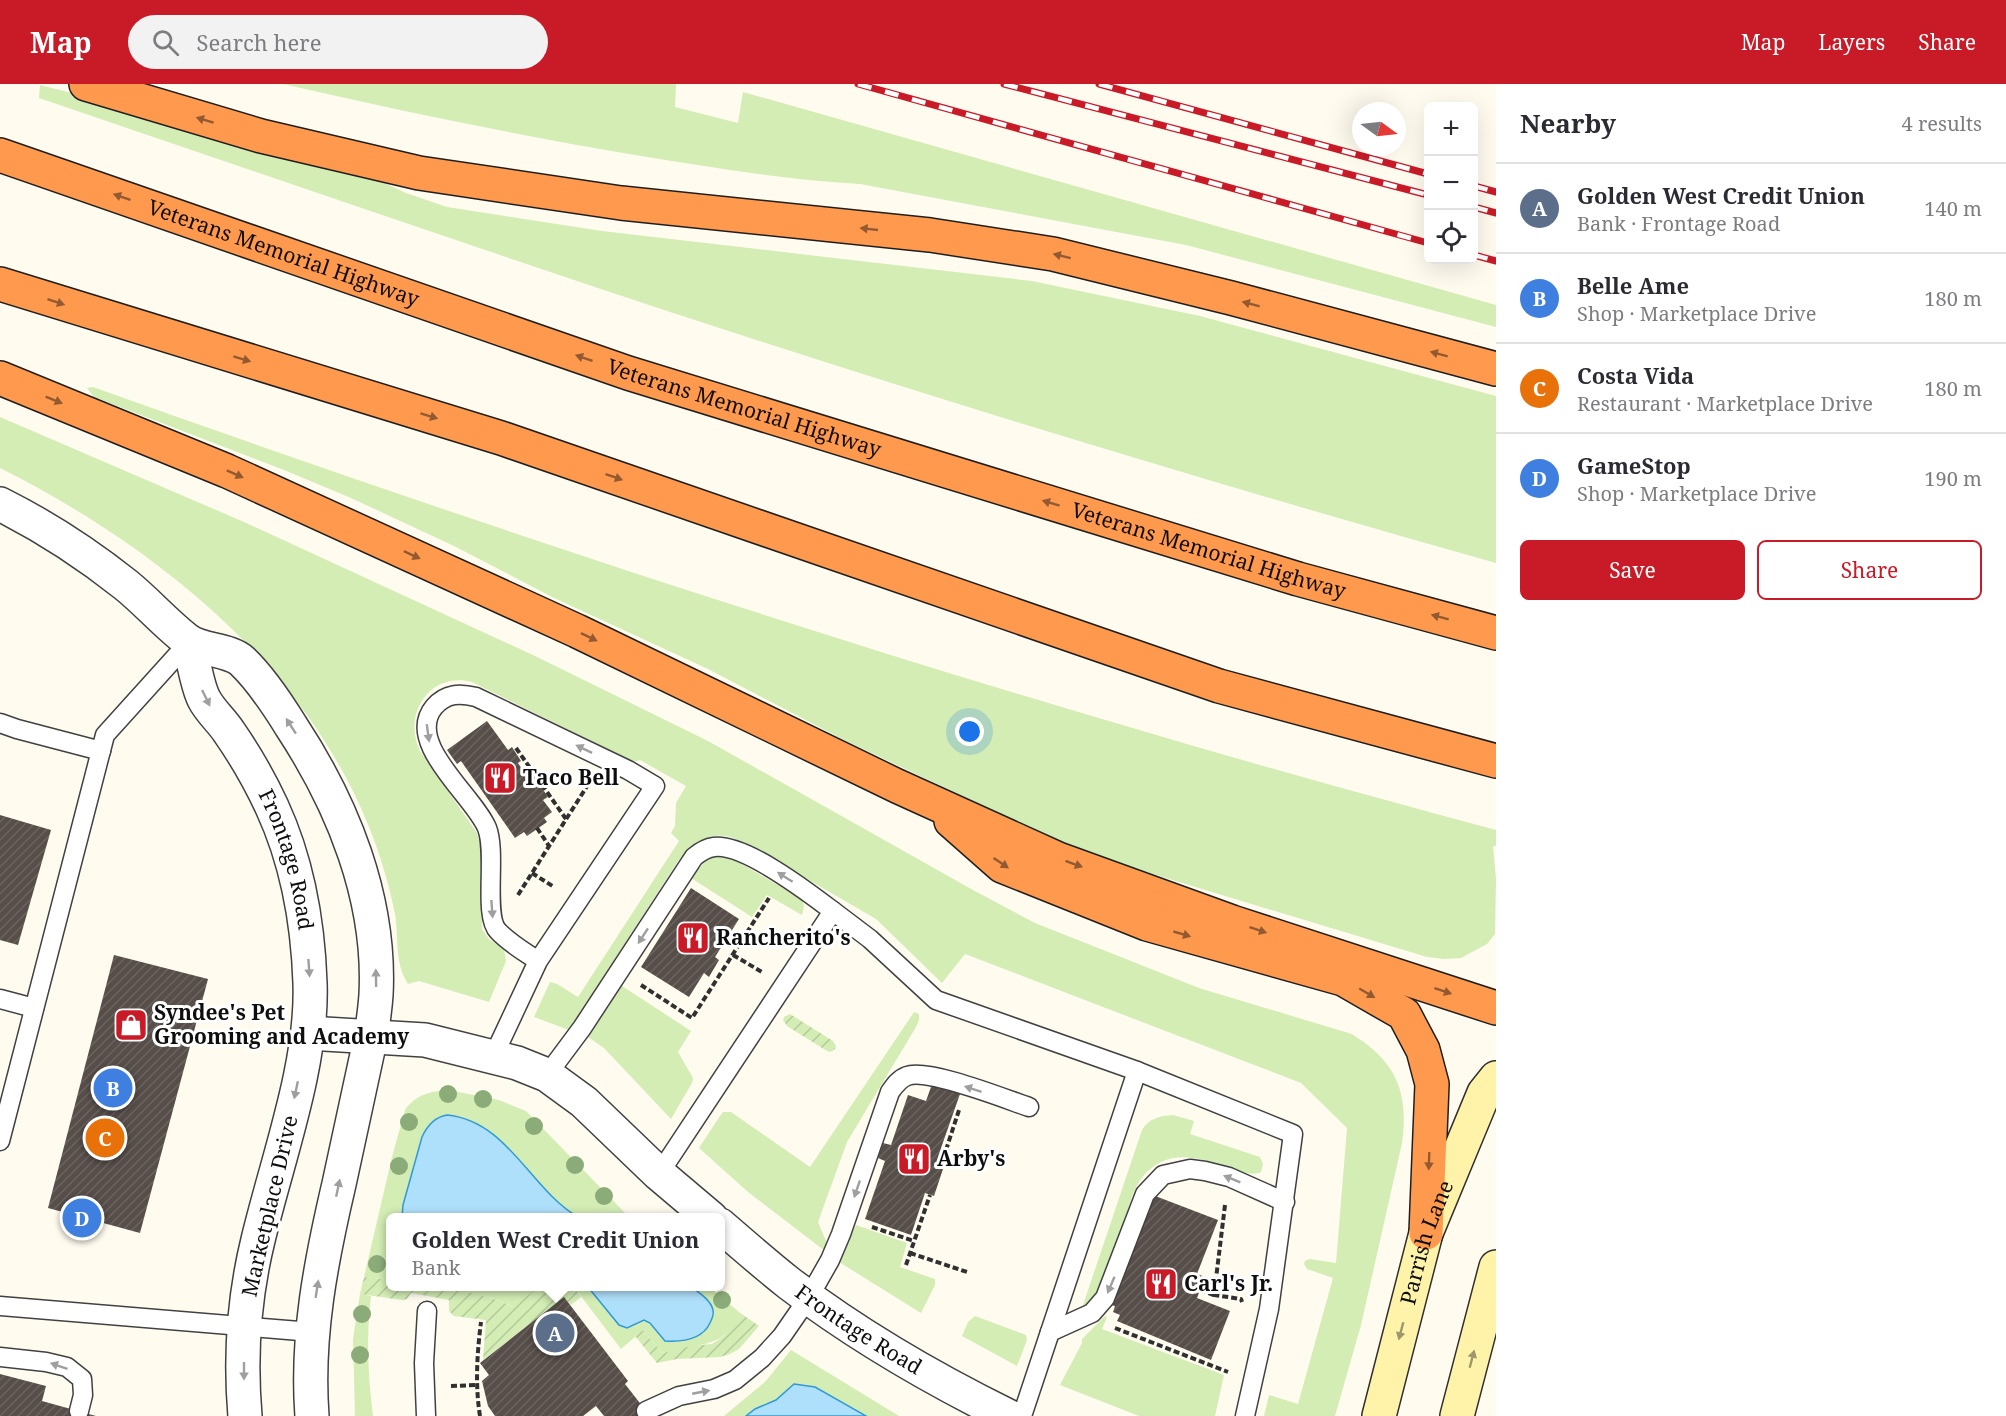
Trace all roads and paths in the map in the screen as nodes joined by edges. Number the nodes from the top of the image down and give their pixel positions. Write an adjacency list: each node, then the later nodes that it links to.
1 (86, 84): 4 (highway, one-way to 1)
2 (0, 155): 7 (highway, Veterans Memorial Highway, one-way to 2)
3 (0, 284): 12 (highway, one-way to 12)
4 (1496, 369)
5 (0, 378): 14 (highway, one-way to 14)
6 (0, 504): 8 (street)
7 (1496, 633)
8 (189, 642): 11 (lane); 28 (street, Frontage Road, one-way to 28); 29 (street, one-way to 8)
9 (0, 723): 11 (lane)
10 (513, 744): 15 (path)
11 (101, 751): 26 (lane)
12 (1496, 761)
13 (595, 773): 15 (path)
14 (925, 798): 27 (highway, one-way to 27); 44 (highway, one-way to 44)
15 (566, 819): 17 (path)
16 (537, 828): 17 (path)
17 (549, 846): 19 (path)
18 (769, 898): 23 (path)
19 (515, 901)
20 (832, 910): 31 (lane); 32 (lane, one-way to 32); 38 (lane)
21 (538, 962): 21 (lane, one-way to 21); 30 (lane)
22 (714, 968): 23 (path)
23 (722, 973): 24 (path)
24 (641, 986)
25 (0, 999): 26 (lane)
26 (34, 1008): 36 (lane)
27 (1496, 1008)
28 (308, 1033): 29 (street); 57 (street, Marketplace Drive, one-way to 57)
29 (371, 1036): 30 (street); 58 (street, one-way to 29)
30 (493, 1057): 32 (street)
31 (1137, 1071): 41 (lane); 59 (lane)
32 (547, 1075): 38 (street)
33 (1496, 1078): 44 (main road, Parrish Lane)
34 (962, 1100): 37 (path)
35 (1029, 1107): 51 (lane, one-way to 51)
36 (0, 1141)
37 (946, 1149)
38 (659, 1174): 42 (street)
39 (930, 1195): 45 (path)
40 (1226, 1198): 50 (path)
41 (1285, 1202): 59 (lane, one-way to 59); 70 (lane)
42 (705, 1213)
43 (725, 1229): 51 (street, Frontage Road)
44 (1426, 1233): 71 (main road, Parrish Lane, one-way to 71)
45 (910, 1253): 46 (path); 48 (path)
46 (906, 1264)
47 (1496, 1266): 72 (main road, one-way to 47)
48 (967, 1272)
49 (1200, 1290): 50 (path)
50 (1214, 1295): 53 (path)
51 (809, 1297): 63 (lane, one-way to 51); 68 (street, Frontage Road)
52 (0, 1306): 57 (lane)
53 (1242, 1309)
54 (427, 1311): 66 (lane)
55 (1113, 1320): 61 (path)
56 (481, 1322): 67 (path)
57 (245, 1326): 58 (lane); 64 (street, Marketplace Drive, one-way to 64)
58 (312, 1332): 65 (street)
59 (1050, 1332): 69 (lane)
60 (0, 1357): 62 (lane, one-way to 60)
61 (1231, 1362)
62 (79, 1411)
63 (646, 1412)
64 (245, 1416)
65 (312, 1416)
66 (426, 1416)
67 (480, 1416)
68 (1008, 1416)
69 (1022, 1416)
70 (1245, 1416)
71 (1379, 1416)
72 (1457, 1416)

